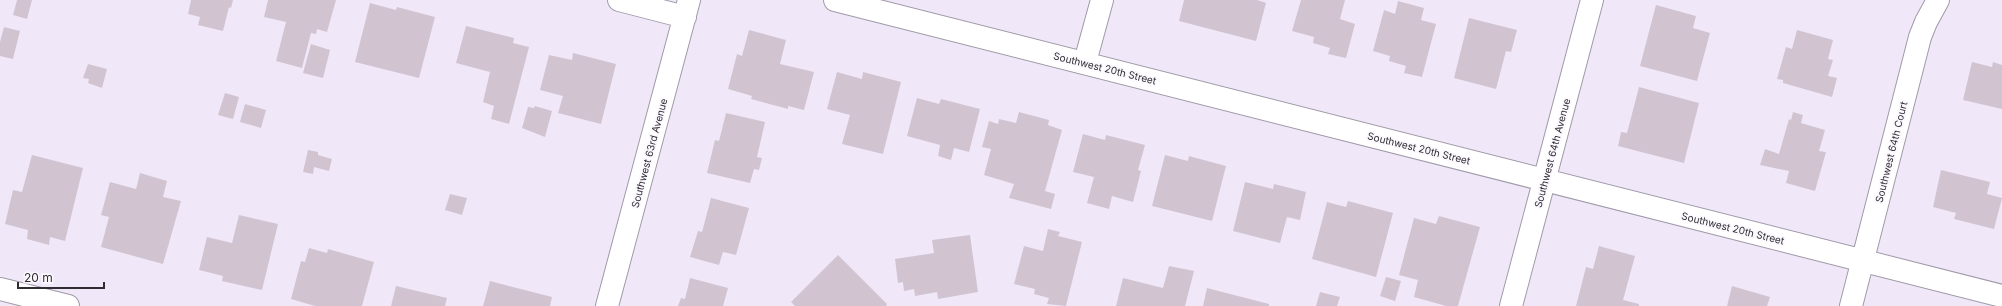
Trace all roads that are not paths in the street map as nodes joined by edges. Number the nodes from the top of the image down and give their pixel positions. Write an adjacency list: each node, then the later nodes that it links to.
1 (619, 0): 6 (street)
2 (835, 0): 7 (street, Southwest 20th Street)
3 (1102, 0): 7 (street)
4 (1592, 0): 8 (street, Southwest 64th Avenue)
5 (1938, 0): 9 (street, Southwest 64th Court)
6 (687, 9): 13 (street, Southwest 63rd Avenue)
7 (1085, 62): 8 (street, Southwest 20th Street)
8 (1545, 180): 9 (street, Southwest 20th Street); 14 (street, Southwest 64th Avenue)
9 (1863, 261): 11 (street, Southwest 20th Street); 15 (street, Southwest 64th Court)
10 (0, 289): 12 (street)
11 (2002, 296)
12 (68, 306)
13 (608, 306)
14 (1511, 306)
15 (1851, 306)

